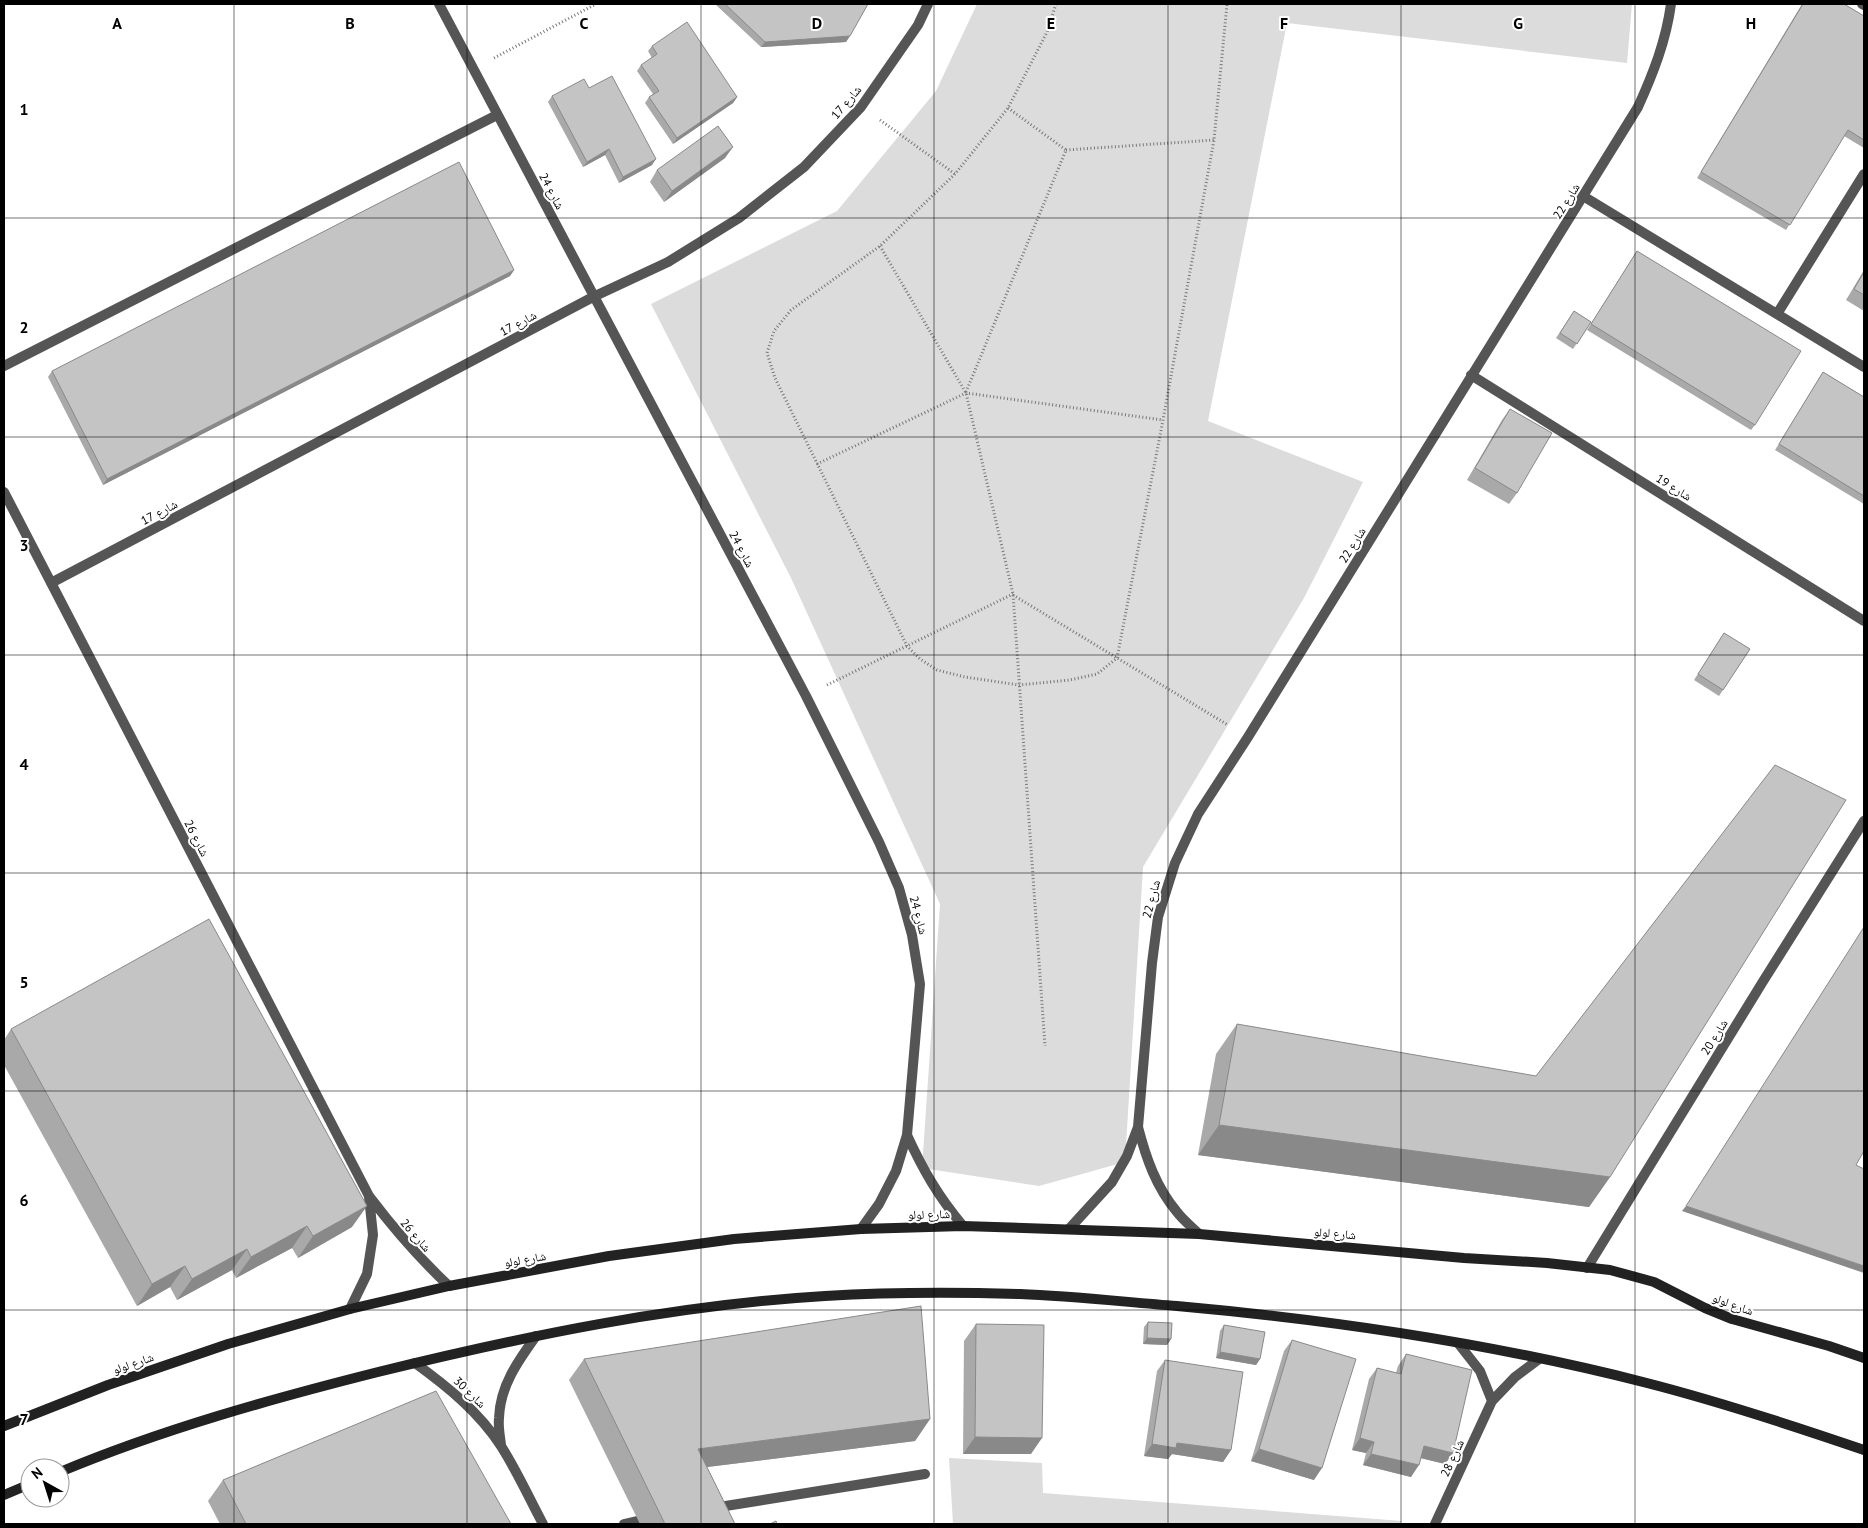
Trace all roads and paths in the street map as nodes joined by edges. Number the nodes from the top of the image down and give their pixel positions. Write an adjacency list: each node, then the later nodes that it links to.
1 (439, 4): 7 (street, شارع 24)
2 (596, 4): 7 (path)
3 (928, 4): 8 (street, شارع 17)
4 (1056, 4): 9 (path)
5 (1227, 4): 11 (path)
6 (1671, 4): 15 (street, شارع 22)
7 (473, 69): 10 (street, شارع 24)
8 (861, 107): 13 (path); 17 (street, شارع 17)
9 (1008, 108): 12 (path); 13 (path)
10 (497, 114): 17 (street, شارع 24); 19 (street)
11 (1214, 140): 12 (path); 23 (path)
12 (1066, 150): 22 (path)
13 (955, 174): 16 (path)
14 (1864, 174): 18 (street)
15 (1584, 196): 18 (street); 21 (street, شارع 22)
16 (880, 246): 22 (path); 24 (path)
17 (593, 297): 26 (street, شارع 17); 32 (street, شارع 24)
18 (1777, 314): 20 (street)
19 (4, 366)
20 (1864, 367)
21 (1471, 375): 28 (street, شارع 19); 33 (street, شارع 22)
22 (966, 392): 23 (path); 24 (path); 27 (path)
23 (1163, 420): 30 (path)
24 (817, 464): 29 (path)
25 (4, 492): 26 (street, شارع 26)
26 (51, 583): 38 (street, شارع 26)
27 (1013, 594): 29 (path); 30 (path); 31 (path)
28 (1864, 620)
29 (907, 646): 31 (path); 32 (path)
30 (1116, 658): 31 (path); 33 (path)
31 (1019, 685): 35 (path)
32 (806, 696): 37 (street, شارع 24)
33 (1248, 738): 36 (street, شارع 22)
34 (1864, 821): 43 (street, شارع 20)
35 (1045, 1046)
36 (1138, 1127): 41 (street, شارع 22); 42 (street, شارع 22)
37 (907, 1135): 39 (street, شارع 24); 40 (street, شارع 24)
38 (369, 1196): 44 (street, شارع 26); 45 (street, شارع 26)
39 (963, 1226): 40 (street, شارع لولو); 41 (street, شارع لولو)
40 (861, 1229): 44 (street, شارع لولو)
41 (1069, 1229): 42 (street, شارع لولو)
42 (1199, 1234): 43 (street, شارع لولو)
43 (1588, 1268): 49 (street, شارع لولو)
44 (449, 1286): 45 (street, شارع لولو)
45 (350, 1309): 52 (street, شارع لولو)
46 (536, 1336): 47 (street); 50 (street); 53 (street, شارع 30)
47 (1458, 1343): 48 (street); 51 (street)
48 (1540, 1358): 51 (street, شارع 28); 54 (street)
49 (1864, 1358)
50 (415, 1363): 53 (street, شارع 30); 55 (street)
51 (1492, 1402): 63 (street, شارع 28)
52 (4, 1426)
53 (501, 1446): 61 (street, شارع 30)
54 (1864, 1450)
55 (70, 1468)
56 (925, 1474): 59 (street)
57 (20, 1488): 58 (street)
58 (4, 1495)
59 (702, 1510)
60 (637, 1521): 62 (street)
61 (543, 1524)
62 (624, 1524)
63 (1435, 1524)

